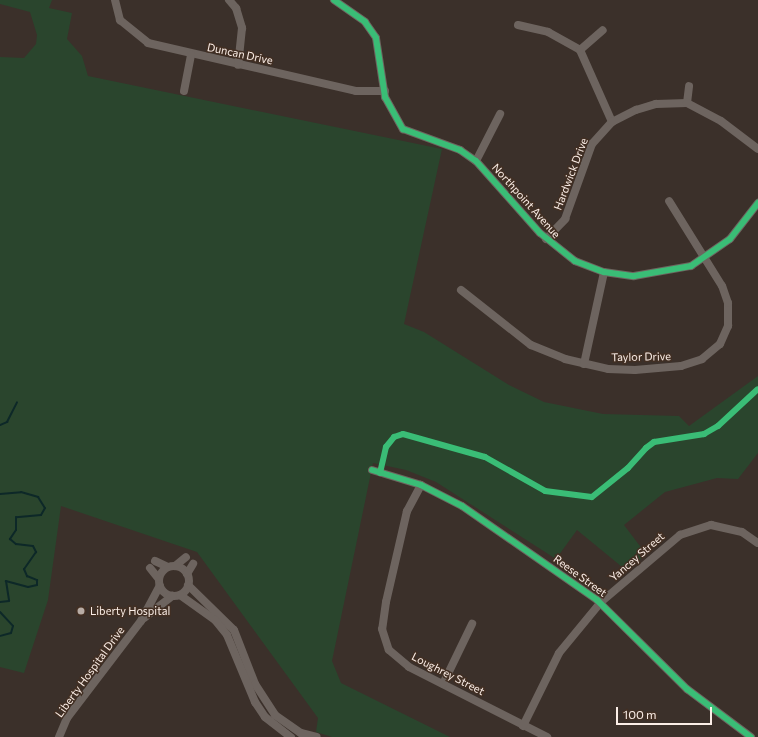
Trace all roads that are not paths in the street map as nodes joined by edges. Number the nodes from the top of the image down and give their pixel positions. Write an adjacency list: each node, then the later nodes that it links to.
1 (115, 0): 7 (street, Duncan Drive)
2 (229, 0): 8 (street)
3 (334, 0): 11 (street, Northpoint Avenue)
4 (518, 25): 6 (street)
5 (603, 30): 6 (street)
6 (580, 50): 14 (street)
7 (191, 55): 8 (street, Duncan Drive); 10 (street)
8 (238, 65): 11 (street, Duncan Drive)
9 (689, 86): 12 (street)
10 (184, 91)
11 (384, 91): 16 (street, Northpoint Avenue)
12 (687, 103): 14 (street, Hardwick Drive); 15 (street, Hardwick Drive)
13 (500, 114): 16 (street)
14 (612, 122): 19 (street, Hardwick Drive)
15 (758, 149)
16 (476, 161): 19 (street, Northpoint Avenue)
17 (669, 201): 20 (street, Taylor Drive)
18 (758, 203): 20 (street, Northpoint Avenue)
19 (546, 240): 21 (street, Northpoint Avenue)
20 (705, 259): 21 (street, Northpoint Avenue); 23 (street, Taylor Drive)
21 (604, 272): 23 (street)
22 (461, 290): 23 (street, Taylor Drive)
23 (584, 364)
24 (372, 470): 25 (street, Reese Street)
25 (421, 485): 34 (street, Reese Street); 37 (street, Loughrey Street)
26 (758, 544): 34 (street, Yancey Street)
27 (186, 557): 29 (street, Liberty Hospital Drive)
28 (193, 564): 30 (street)
29 (171, 567): 30 (street); 31 (street, Liberty Hospital Drive); 31 (street)
30 (187, 574): 32 (street)
31 (159, 582): 33 (street); 35 (street, Liberty Hospital Drive)
32 (188, 585): 33 (street, Liberty Hospital Drive); 41 (street)
33 (176, 595): 35 (street, Liberty Hospital Drive); 40 (street)
34 (601, 602): 38 (street, Yancey Street); 43 (street, Reese Street)
35 (141, 621): 39 (street, Liberty Hospital Drive)
36 (472, 624): 37 (street)
37 (443, 684): 38 (street, Loughrey Street)
38 (523, 726): 42 (street, Loughrey Street)
39 (59, 737)
40 (291, 737)
41 (317, 737)
42 (547, 737)
43 (751, 737)

